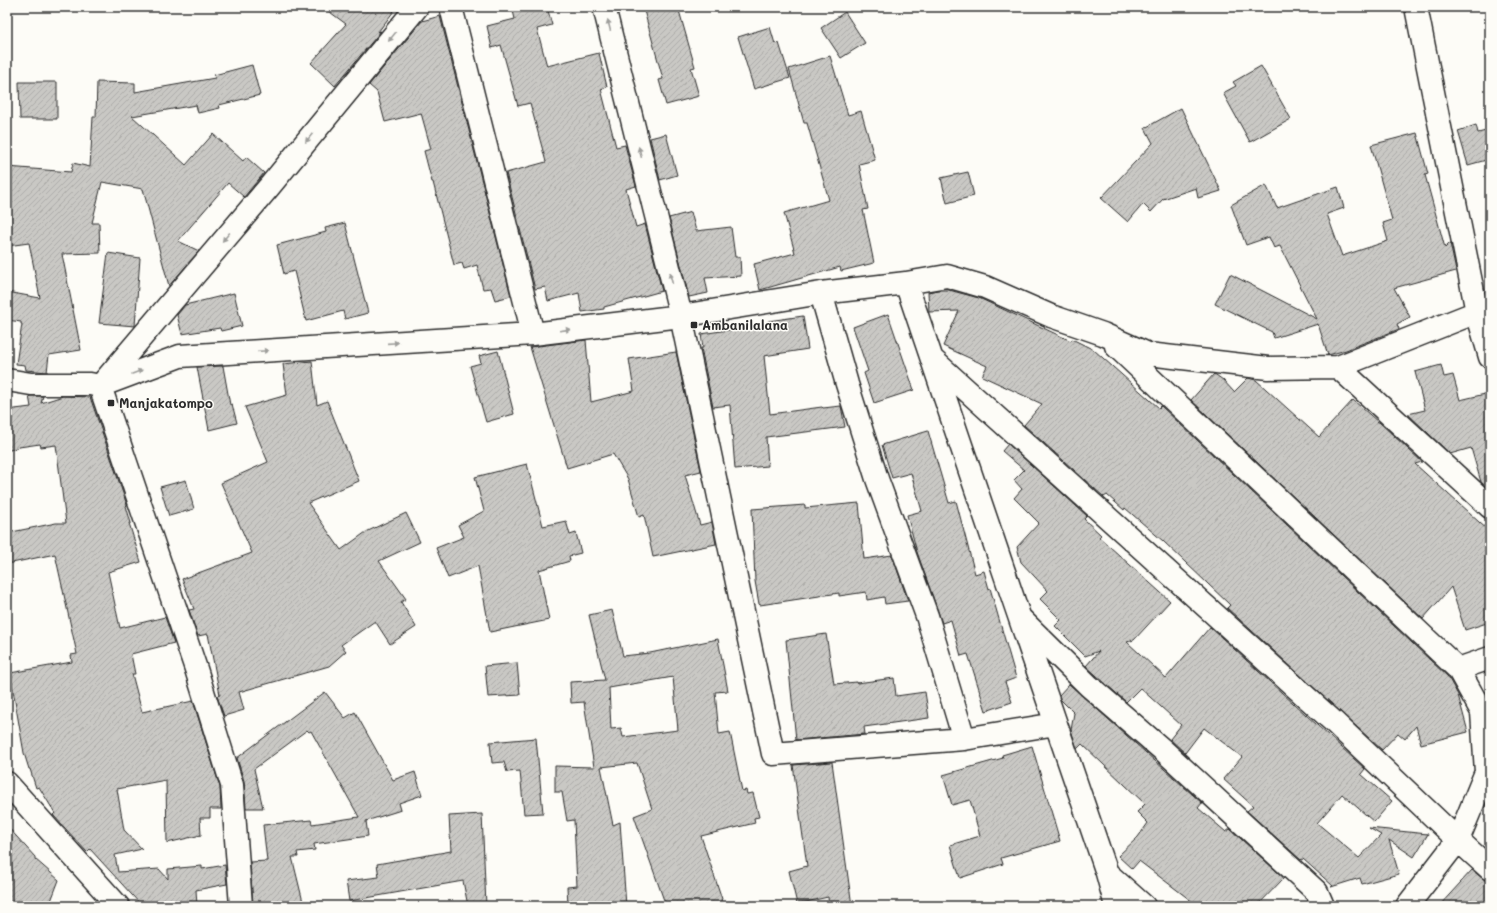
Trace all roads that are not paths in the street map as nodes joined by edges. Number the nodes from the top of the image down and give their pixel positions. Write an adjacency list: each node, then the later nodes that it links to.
1 (417, 7): 15 (street, one-way to 15)
2 (450, 7): 9 (street)
3 (604, 7): 8 (street, one-way to 3)
4 (1416, 7): 7 (street)
5 (906, 283): 6 (street); 10 (street); 12 (street)
6 (820, 293): 8 (street); 21 (street)
7 (1483, 310): 11 (street); 13 (street)
8 (681, 316): 9 (street, one-way to 8); 21 (street)
9 (533, 334): 15 (street, one-way to 9)
10 (1103, 334): 13 (street); 19 (street)
11 (1490, 357)
12 (932, 359): 17 (street); 24 (street)
13 (1338, 367): 16 (street)
14 (7, 380): 15 (street)
15 (100, 386): 28 (street)
16 (1490, 507)
17 (1018, 617): 20 (street); 31 (street)
18 (1490, 658): 19 (street)
19 (1458, 670): 22 (street)
20 (1056, 724): 21 (street); 26 (street)
21 (964, 739)
22 (1488, 772): 24 (street)
23 (7, 783): 27 (street)
24 (1458, 840): 25 (street); 32 (street)
25 (1490, 869)
26 (1107, 873): 29 (street); 30 (street)
27 (118, 906)
28 (241, 906)
29 (1116, 906)
30 (1144, 906)
31 (1323, 906)
32 (1407, 906)

